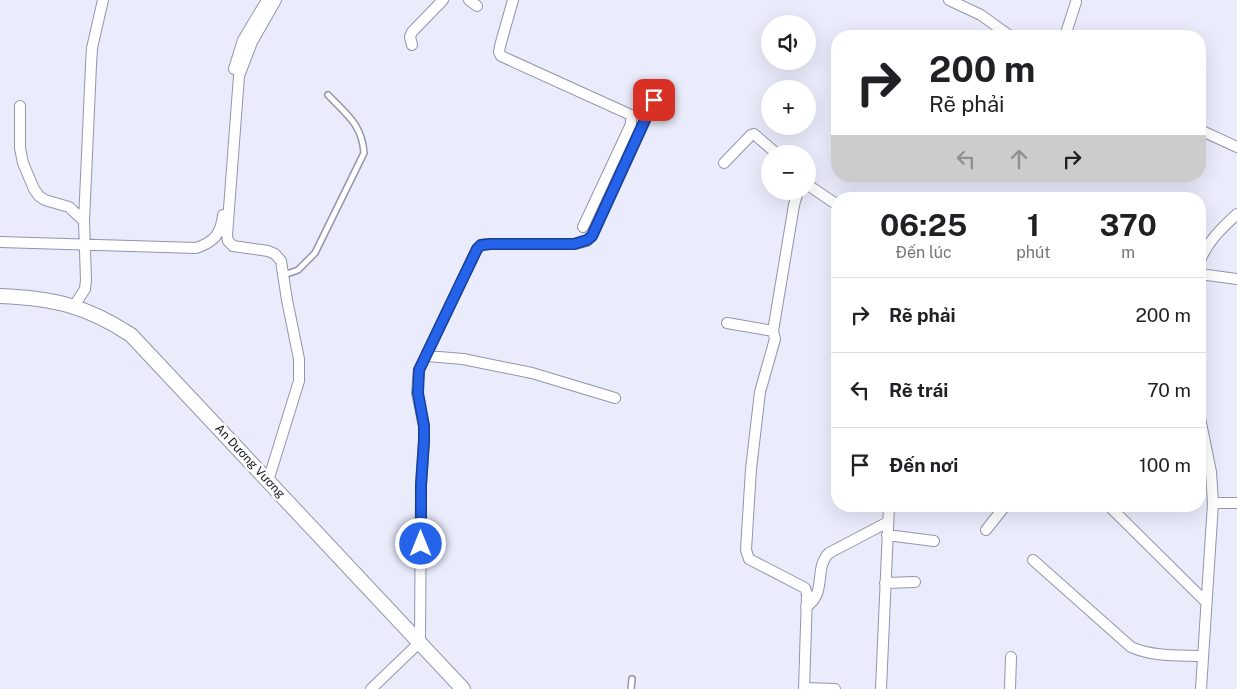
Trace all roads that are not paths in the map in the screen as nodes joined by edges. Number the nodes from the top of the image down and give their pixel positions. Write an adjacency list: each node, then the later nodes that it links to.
1 (103, 0): 22 (street)
2 (267, 0): 25 (street)
3 (276, 0): 27 (street)
4 (443, 0): 10 (street)
5 (513, 0): 23 (street)
6 (949, 0): 8 (street)
7 (1076, 2): 9 (street)
8 (1002, 30)
9 (1067, 30)
10 (412, 45)
11 (328, 95): 27 (lane)
12 (654, 100): 34 (street)
13 (20, 106): 22 (street)
14 (1206, 133): 16 (street)
15 (767, 145): 17 (street)
16 (1237, 147)
17 (724, 163)
18 (816, 190): 20 (street)
19 (795, 200): 33 (street)
20 (831, 201)
21 (1237, 214): 26 (street)
22 (84, 222): 25 (street)
23 (583, 228)
24 (0, 242): 25 (street)
25 (84, 245): 31 (street)
26 (1206, 248)
27 (284, 275): 37 (street)
28 (1206, 275): 29 (street)
29 (1237, 279)
30 (0, 296): 31 (street, An Dương Vương)
31 (74, 306): 37 (street, An Dương Vương)
32 (727, 323): 33 (street)
33 (773, 330): 51 (street)
34 (427, 356): 35 (street); 52 (street)
35 (615, 398)
36 (1206, 447): 38 (street)
37 (268, 481): 52 (street, An Dương Vương)
38 (1213, 503): 39 (street); 50 (street)
39 (1237, 503)
40 (889, 512): 43 (street)
41 (1000, 512): 44 (street)
42 (1114, 512): 50 (street)
43 (888, 522): 45 (street); 51 (street)
44 (986, 530)
45 (887, 535): 46 (street); 49 (street)
46 (934, 541)
47 (1033, 560): 53 (street)
48 (915, 582): 49 (street)
49 (885, 583): 61 (street)
50 (1206, 602): 53 (street)
51 (806, 607): 59 (street)
52 (420, 642): 56 (street); 57 (street, An Dương Vương)
53 (1203, 656): 63 (street)
54 (1011, 658): 62 (street)
55 (632, 679): 58 (lane)
56 (371, 689)
57 (463, 689)
58 (631, 689)
59 (804, 689): 60 (street)
60 (835, 689)
61 (880, 689)
62 (1010, 689)
63 (1201, 689)

